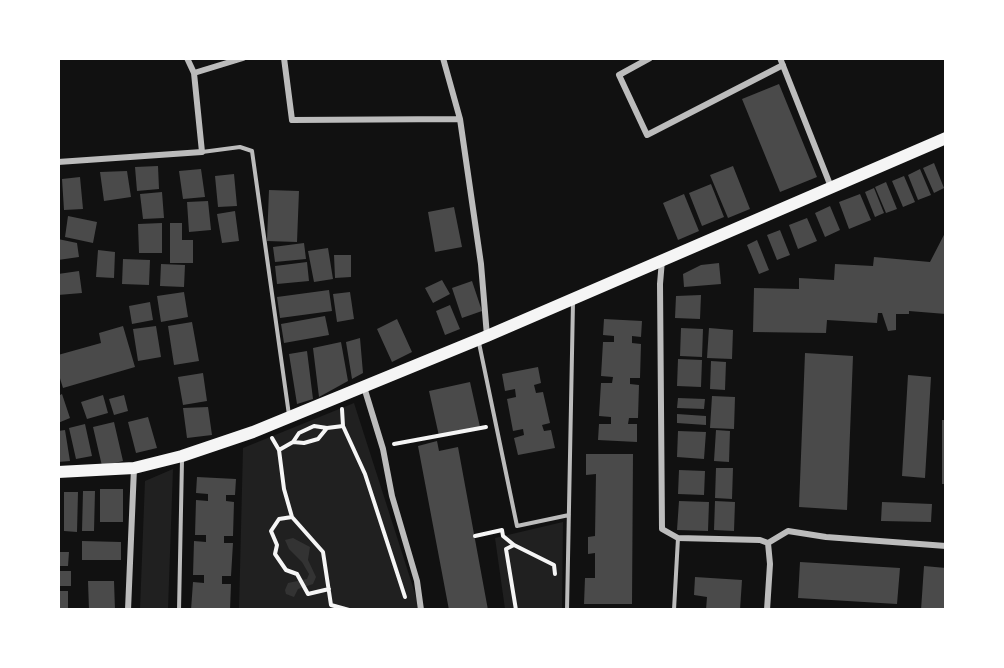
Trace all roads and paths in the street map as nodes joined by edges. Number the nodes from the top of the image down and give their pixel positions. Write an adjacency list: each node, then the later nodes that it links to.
1 (187, 58): 7 (street)
2 (243, 58): 7 (street)
3 (284, 58): 8 (street)
4 (443, 58): 8 (street)
5 (650, 58): 6 (street)
6 (781, 62): 12 (street)
7 (194, 73): 10 (street)
8 (460, 119): 15 (street)
9 (945, 138): 12 (main road)
10 (202, 152): 11 (street); 18 (lane)
11 (58, 162)
12 (831, 187): 13 (main road)
13 (662, 259): 14 (main road); 34 (street)
14 (573, 298): 15 (main road); 29 (lane)
15 (482, 338): 16 (main road); 21 (lane)
16 (363, 385): 17 (main road); 45 (street)
17 (342, 394): 18 (main road); 20 (path)
18 (289, 417): 19 (main road)
19 (266, 426): 25 (path); 26 (main road)
20 (343, 426): 22 (path); 40 (path)
21 (496, 426): 24 (path); 31 (lane)
22 (327, 428): 23 (path); 23 (path)
23 (293, 442): 25 (path)
24 (394, 444)
25 (279, 450): 30 (path)
26 (182, 456): 27 (main road); 43 (lane)
27 (134, 468): 28 (main road); 42 (street)
28 (58, 472)
29 (568, 514): 31 (lane); 47 (lane)
30 (292, 517): 39 (path); 39 (path)
31 (517, 526): 32 (path)
32 (502, 530): 33 (path); 36 (path)
33 (475, 536)
34 (678, 538): 35 (street); 48 (lane)
35 (768, 543): 37 (street); 49 (street)
36 (514, 545): 38 (path); 46 (path)
37 (945, 546)
38 (555, 583)
39 (329, 589): 41 (path)
40 (407, 601)
41 (336, 608): 44 (path)
42 (128, 609)
43 (178, 609)
44 (349, 609)
45 (421, 609)
46 (516, 609)
47 (567, 609)
48 (674, 609)
49 (767, 609)

